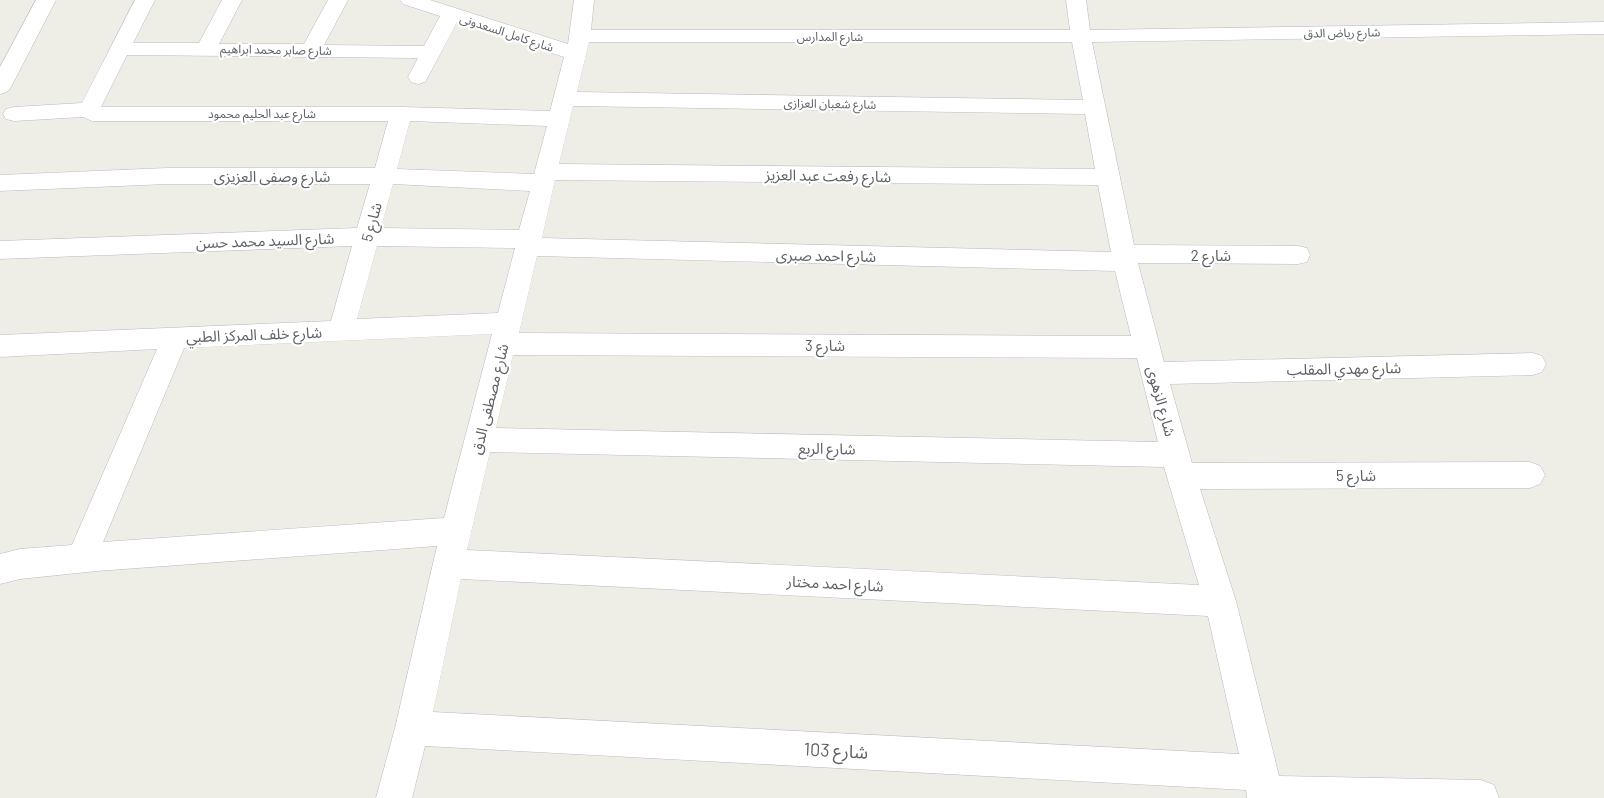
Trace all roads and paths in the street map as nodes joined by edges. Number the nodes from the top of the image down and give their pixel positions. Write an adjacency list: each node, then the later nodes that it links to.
1 (46, 0): 17 (street)
2 (144, 0): 12 (street)
3 (232, 0): 13 (street)
4 (338, 0): 14 (street)
5 (410, 0): 8 (street, شارع كامل السعدونى)
6 (584, 0): 11 (street, شارع مصطفى الدق)
7 (1076, 0): 10 (street, شارع الزهوى)
8 (451, 14): 11 (street, شارع كامل السعدونى); 15 (street)
9 (1604, 28): 10 (street, شارع رياض الدق)
10 (1081, 36): 11 (street, شارع المدارس); 18 (street, شارع الزهوى)
11 (578, 45): 19 (street, شارع مصطفى الدق)
12 (120, 48): 13 (street, شارع صابر محمد ابراهيم); 20 (street)
13 (207, 48): 14 (street, شارع صابر محمد ابراهيم)
14 (311, 50): 15 (street, شارع صابر محمد ابراهيم)
15 (432, 52): 16 (street)
16 (418, 78)
17 (0, 86)
18 (1095, 107): 19 (street, شارع شعبان العزازى); 25 (street, شارع الزهوى)
19 (562, 109): 22 (street, شارع عبد الحليم محمود); 24 (street, شارع مصطفى الدق)
20 (89, 110): 21 (street, شارع عبد الحليم محمود); 22 (street, شارع عبد الحليم محمود)
21 (14, 114)
22 (401, 114): 23 (street, شارع 5)
23 (384, 176): 24 (street, شارع وصفى العزيزى); 26 (street, شارع وصفى العزيزى); 27 (street, شارع 5)
24 (545, 178): 25 (street, شارع رفعت عبد العزيز); 28 (street, شارع مصطفى الدق)
25 (1109, 178): 31 (street, شارع الزهوى)
26 (0, 183)
27 (367, 237): 28 (street, شارع السيد محمد حسن); 29 (street, شارع السيد محمد حسن); 32 (street, شارع 5)
28 (528, 243): 31 (street, شارع احمد صبرى); 33 (street, شارع مصطفى الدق)
29 (0, 250)
30 (1298, 255): 31 (street, شارع 2)
31 (1124, 258): 36 (street, شارع الزهوى)
32 (341, 330): 33 (street, شارع خلف المركز الطبي); 34 (street, شارع خلف المركز الطبي)
33 (506, 334): 36 (street, شارع 3); 39 (street, شارع مصطفى الدق)
34 (175, 338): 35 (street, شارع خلف المركز الطبي); 43 (street)
35 (0, 346)
36 (1147, 346): 38 (street, شارع الزهوى)
37 (1533, 364): 38 (street, شارع مهدي المقلب)
38 (1154, 373): 40 (street, شارع الزهوى)
39 (479, 440): 40 (street, شارع الربع); 42 (street, شارع مصطفى الدق)
40 (1179, 466): 41 (street, شارع 5); 46 (street, شارع الزهوى)
41 (1530, 475)
42 (456, 531): 43 (street); 44 (street, شارع مصطفى الدق)
43 (81, 559): 45 (street)
44 (450, 564): 46 (street, شارع احمد مختار); 47 (street, شارع مصطفى الدق)
45 (0, 569)
46 (1220, 601): 48 (street, شارع الزهوى)
47 (412, 728): 48 (street, شارع 103); 49 (street, شارع مصطفى الدق)
48 (1263, 788): 50 (street, شارع 103)
49 (394, 798)
50 (1481, 798)

